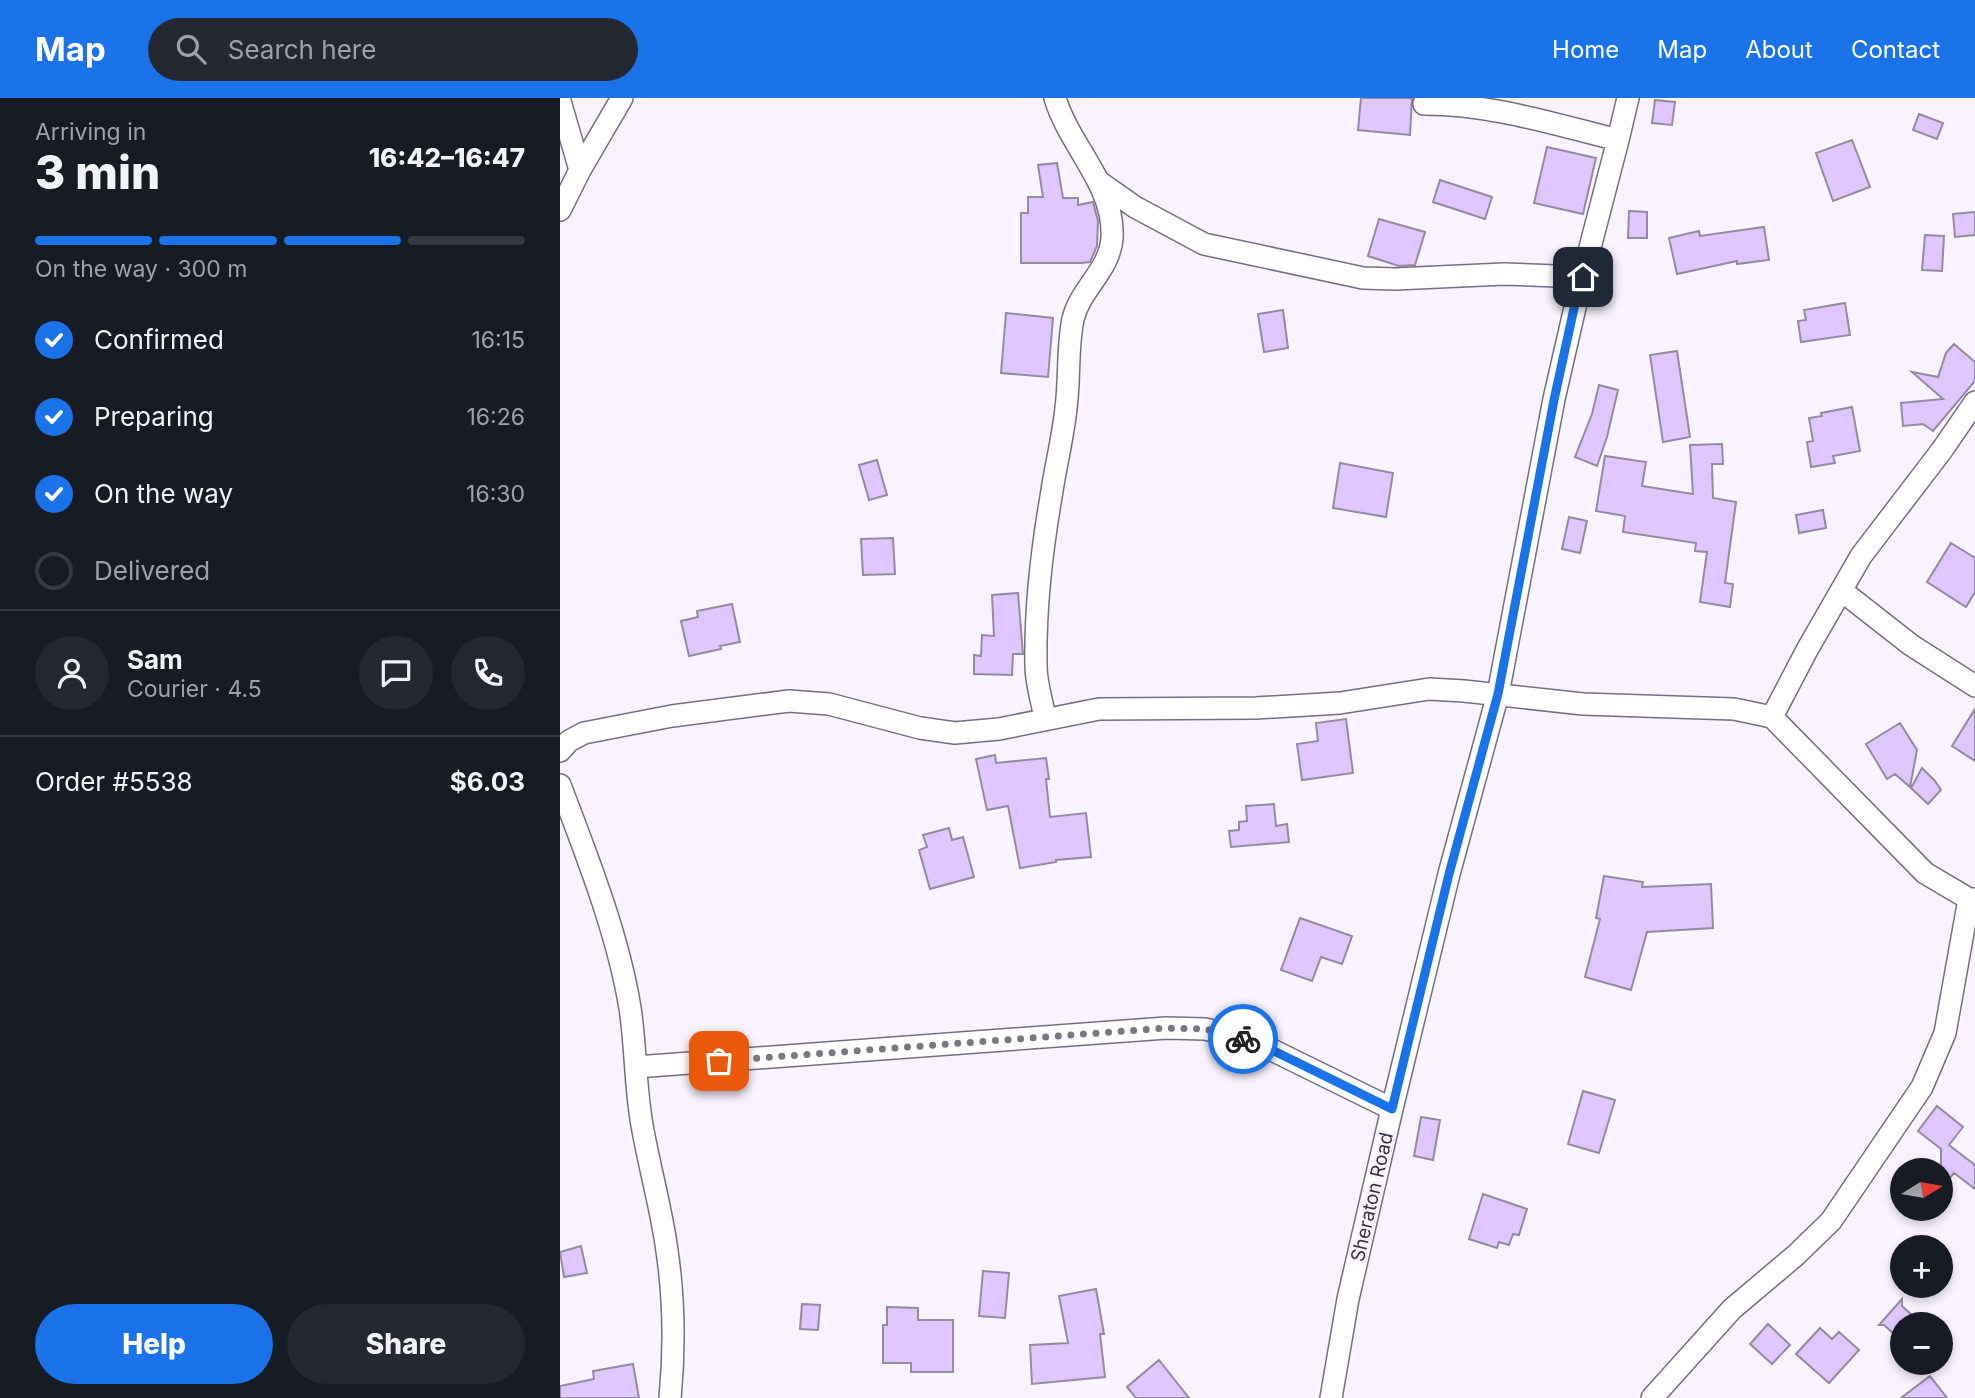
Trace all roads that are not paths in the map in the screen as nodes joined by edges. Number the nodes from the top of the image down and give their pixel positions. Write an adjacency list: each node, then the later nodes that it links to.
1 (622, 98): 8 (street)
2 (1055, 98): 9 (street)
3 (1628, 98): 7 (street, Sheraton Road)
4 (560, 101): 6 (street)
5 (1424, 104): 7 (street)
6 (565, 134): 8 (street)
7 (1618, 140): 11 (street, Sheraton Road)
8 (580, 170): 10 (street)
9 (1098, 181): 11 (street); 17 (street)
10 (560, 210)
11 (1583, 277): 15 (street, Sheraton Road)
12 (1975, 402): 13 (street)
13 (1842, 591): 14 (street); 16 (street)
14 (1975, 686)
15 (1498, 694): 16 (street); 17 (street); 22 (street, Sheraton Road)
16 (1772, 717): 20 (street)
17 (1045, 718): 18 (street)
18 (560, 751)
19 (560, 785): 21 (street)
20 (1972, 899): 25 (street)
21 (636, 1067): 22 (street); 23 (street)
22 (1392, 1109): 24 (street, Sheraton Road)
23 (670, 1398)
24 (1331, 1398)
25 (1651, 1398)

